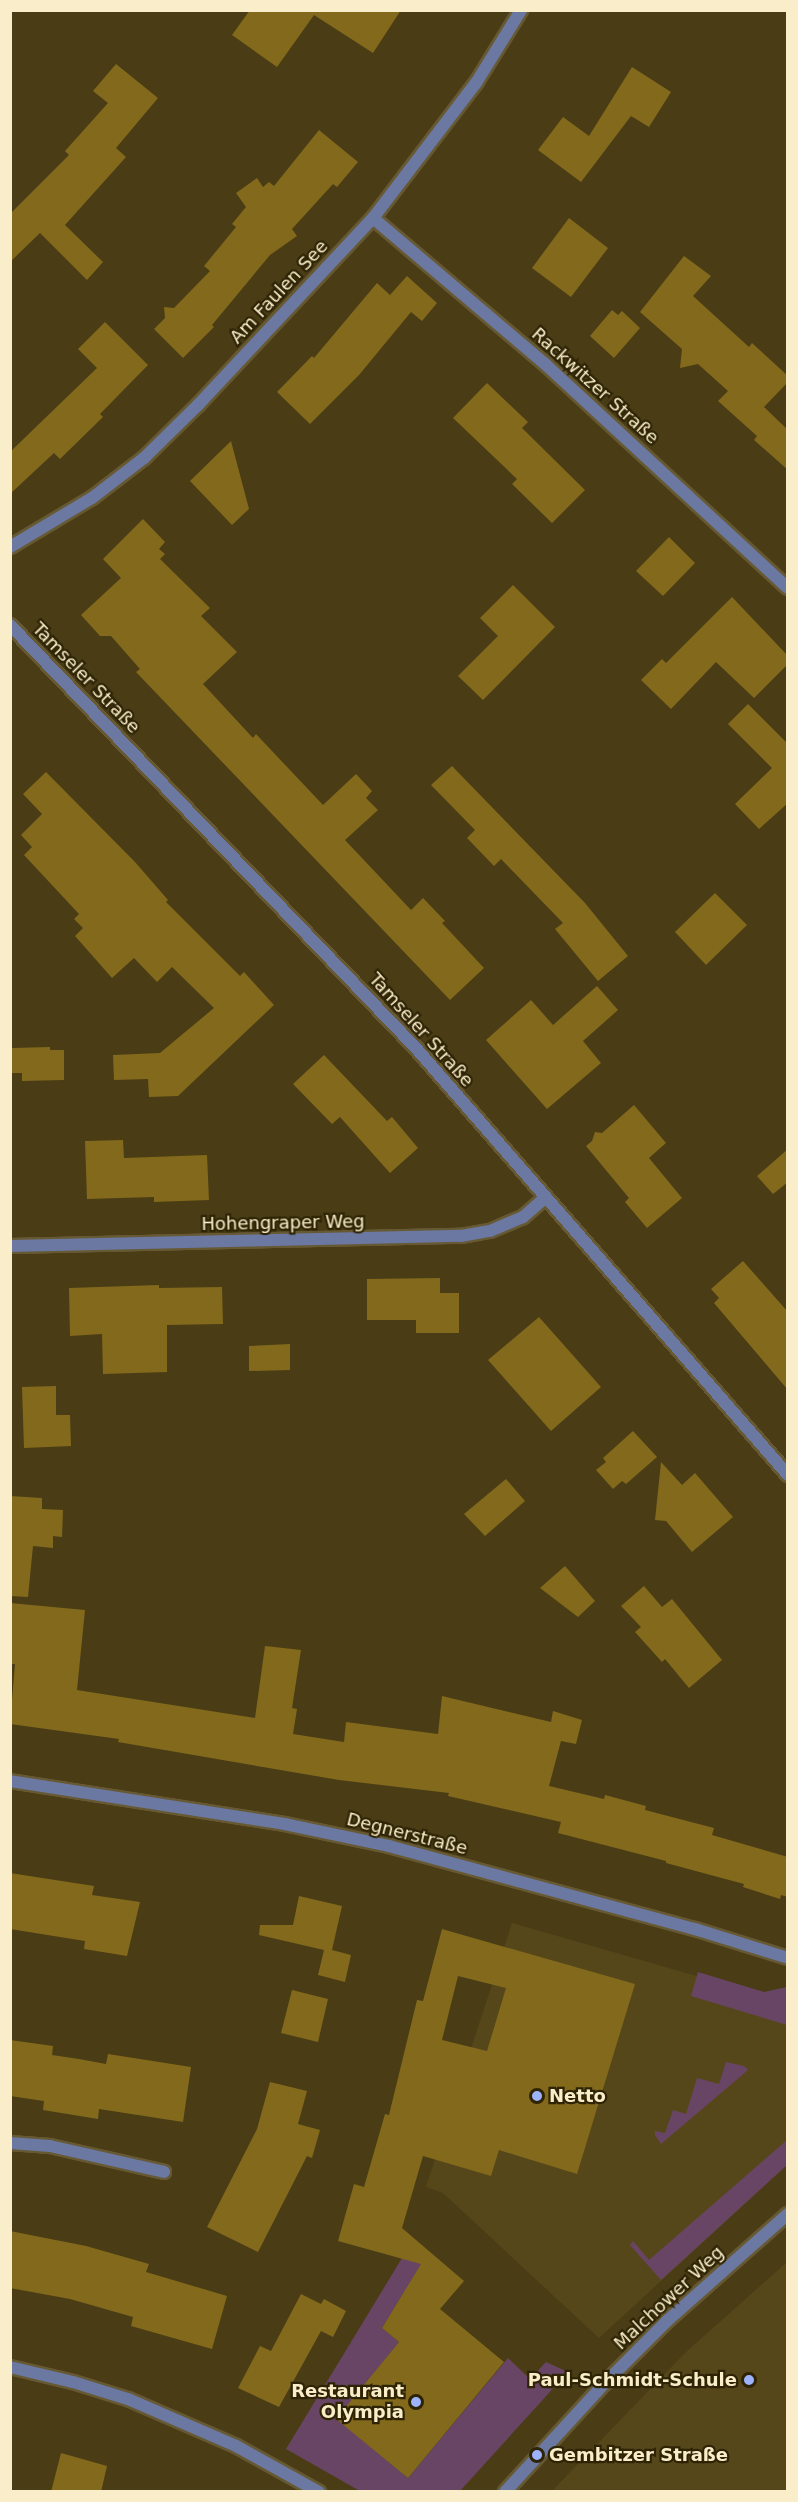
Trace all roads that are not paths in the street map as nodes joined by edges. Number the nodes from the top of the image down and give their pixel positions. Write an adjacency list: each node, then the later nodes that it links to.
1 (521, 10): 2 (street, Am Faulen See)
2 (373, 218): 3 (street, Am Faulen See); 4 (street, Rackwitzer Straße)
3 (10, 547)
4 (788, 588)
5 (10, 626): 6 (street, Tamseler Straße)
6 (545, 1198): 7 (street, Hohengraper Weg); 8 (street, Tamseler Straße)
7 (10, 1246)
8 (788, 1475)
9 (10, 1781): 10 (street, Degnerstraße)
10 (788, 1958)
11 (10, 2143): 12 (street)
12 (164, 2172)
13 (788, 2214): 16 (street, Malchower Weg)
14 (10, 2367): 15 (street)
15 (319, 2492)
16 (505, 2492)

